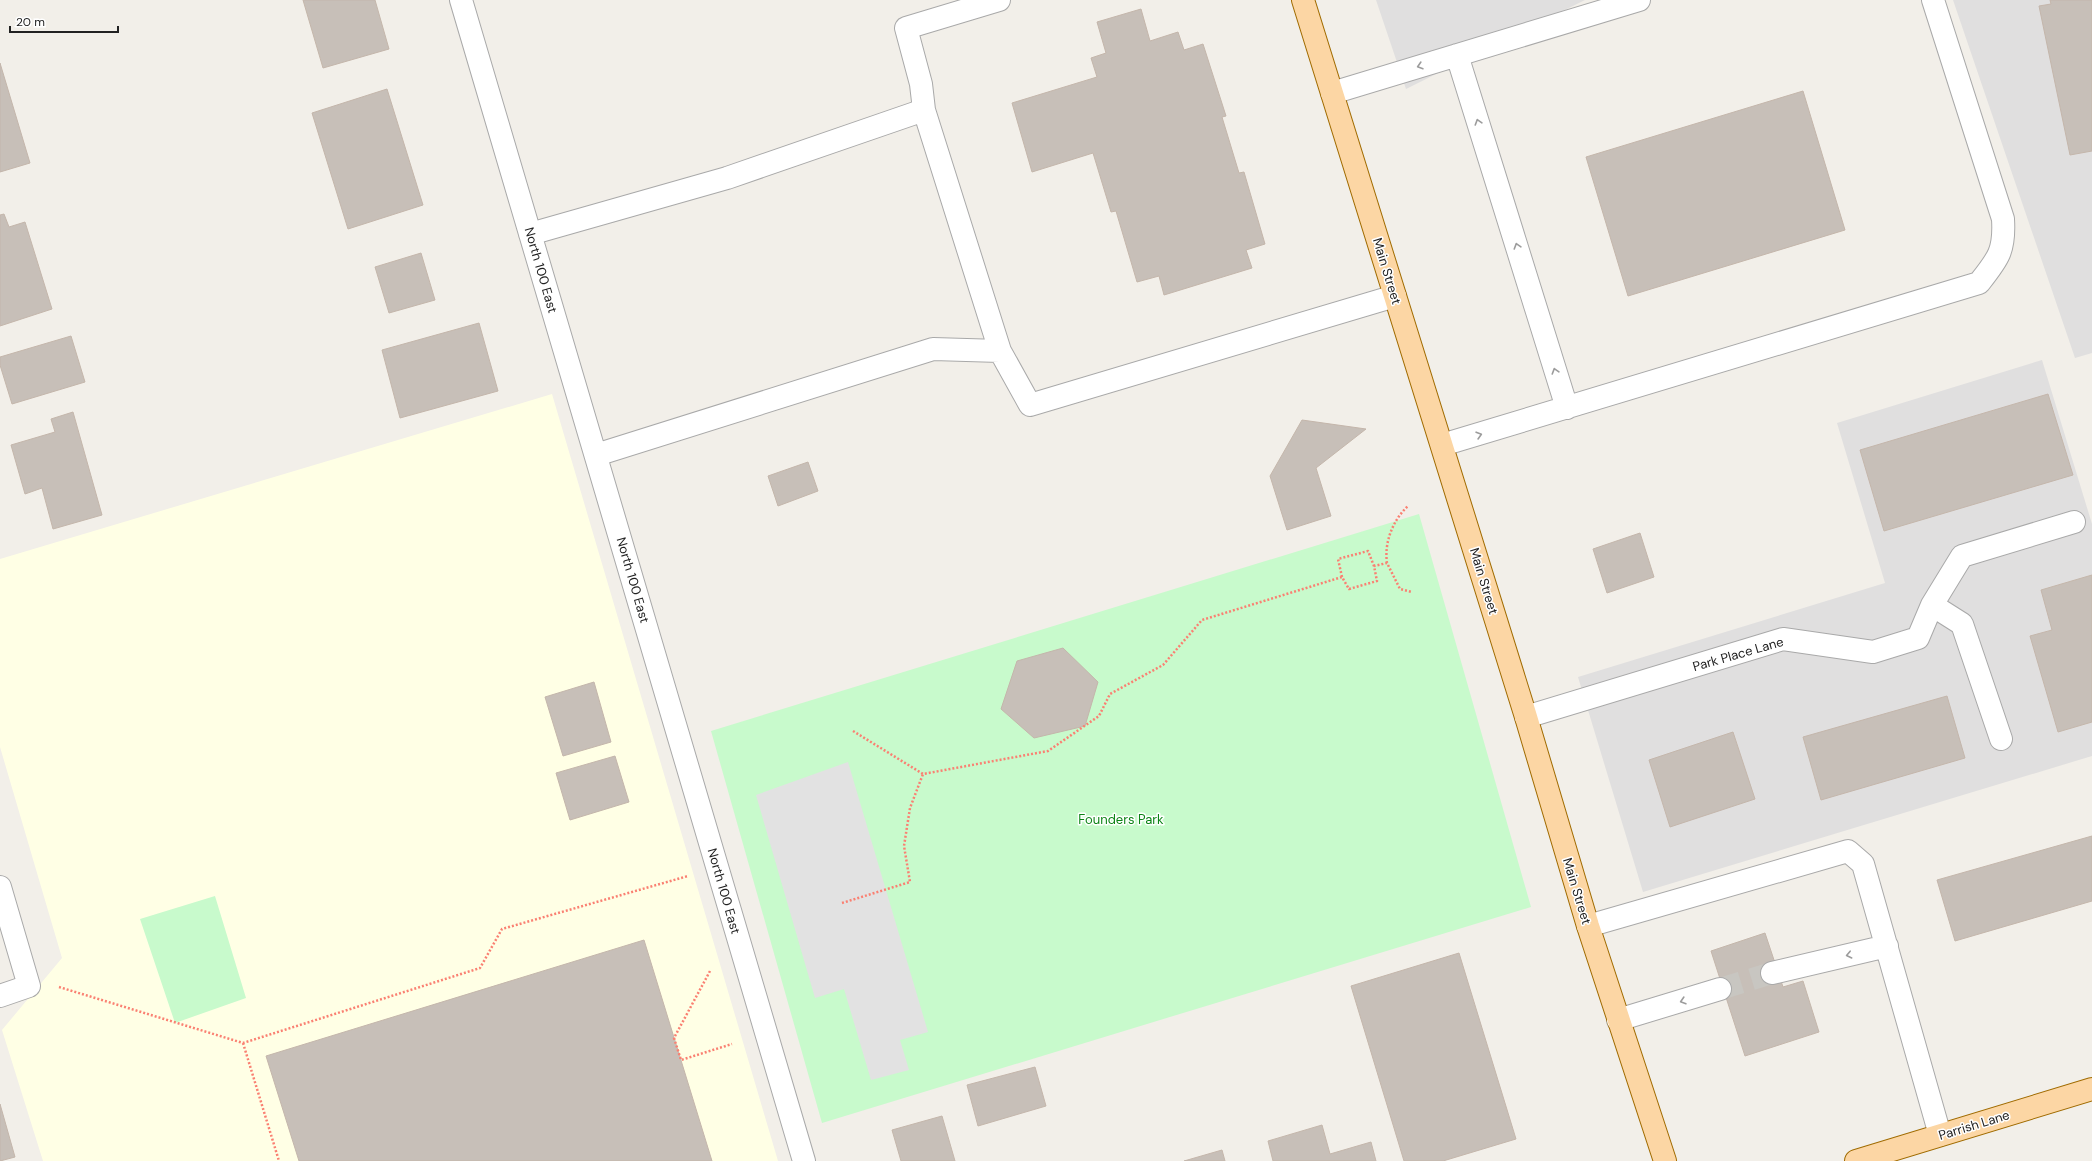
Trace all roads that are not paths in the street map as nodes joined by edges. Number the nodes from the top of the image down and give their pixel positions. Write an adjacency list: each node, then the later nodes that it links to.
1 (461, 0): 9 (street, North 100 East)
2 (999, 0): 8 (street)
3 (1303, 0): 7 (main road, Main Street)
4 (1639, 0): 6 (street)
5 (1933, 0): 12 (street)
6 (1457, 55): 7 (street, one-way to 7); 12 (street, one-way to 6)
7 (1332, 93): 10 (main road, Main Street)
8 (924, 110): 9 (street); 11 (street)
9 (530, 234): 14 (street, North 100 East)
10 (1395, 296): 11 (street); 13 (main road, Main Street)
11 (1000, 351): 14 (street)
12 (1567, 408): 13 (street, one-way to 12)
13 (1442, 446): 17 (main road, Main Street)
14 (596, 456): 28 (street, North 100 East)
15 (2074, 522): 16 (street, Park Place Lane)
16 (1932, 605): 17 (street, Park Place Lane); 18 (street)
17 (1526, 717): 20 (main road, Main Street)
18 (2001, 738)
19 (0, 887): 24 (street)
20 (1588, 926): 21 (street); 25 (main road, Main Street)
21 (1887, 946): 22 (street, one-way to 22); 27 (street)
22 (1772, 973)
23 (1720, 989): 25 (street, one-way to 25)
24 (0, 996)
25 (1618, 1020): 29 (main road, Main Street)
26 (2092, 1089): 27 (main road, Parrish Lane)
27 (1940, 1135): 30 (main road, Parrish Lane)
28 (804, 1161)
29 (1665, 1161)
30 (1856, 1161)

